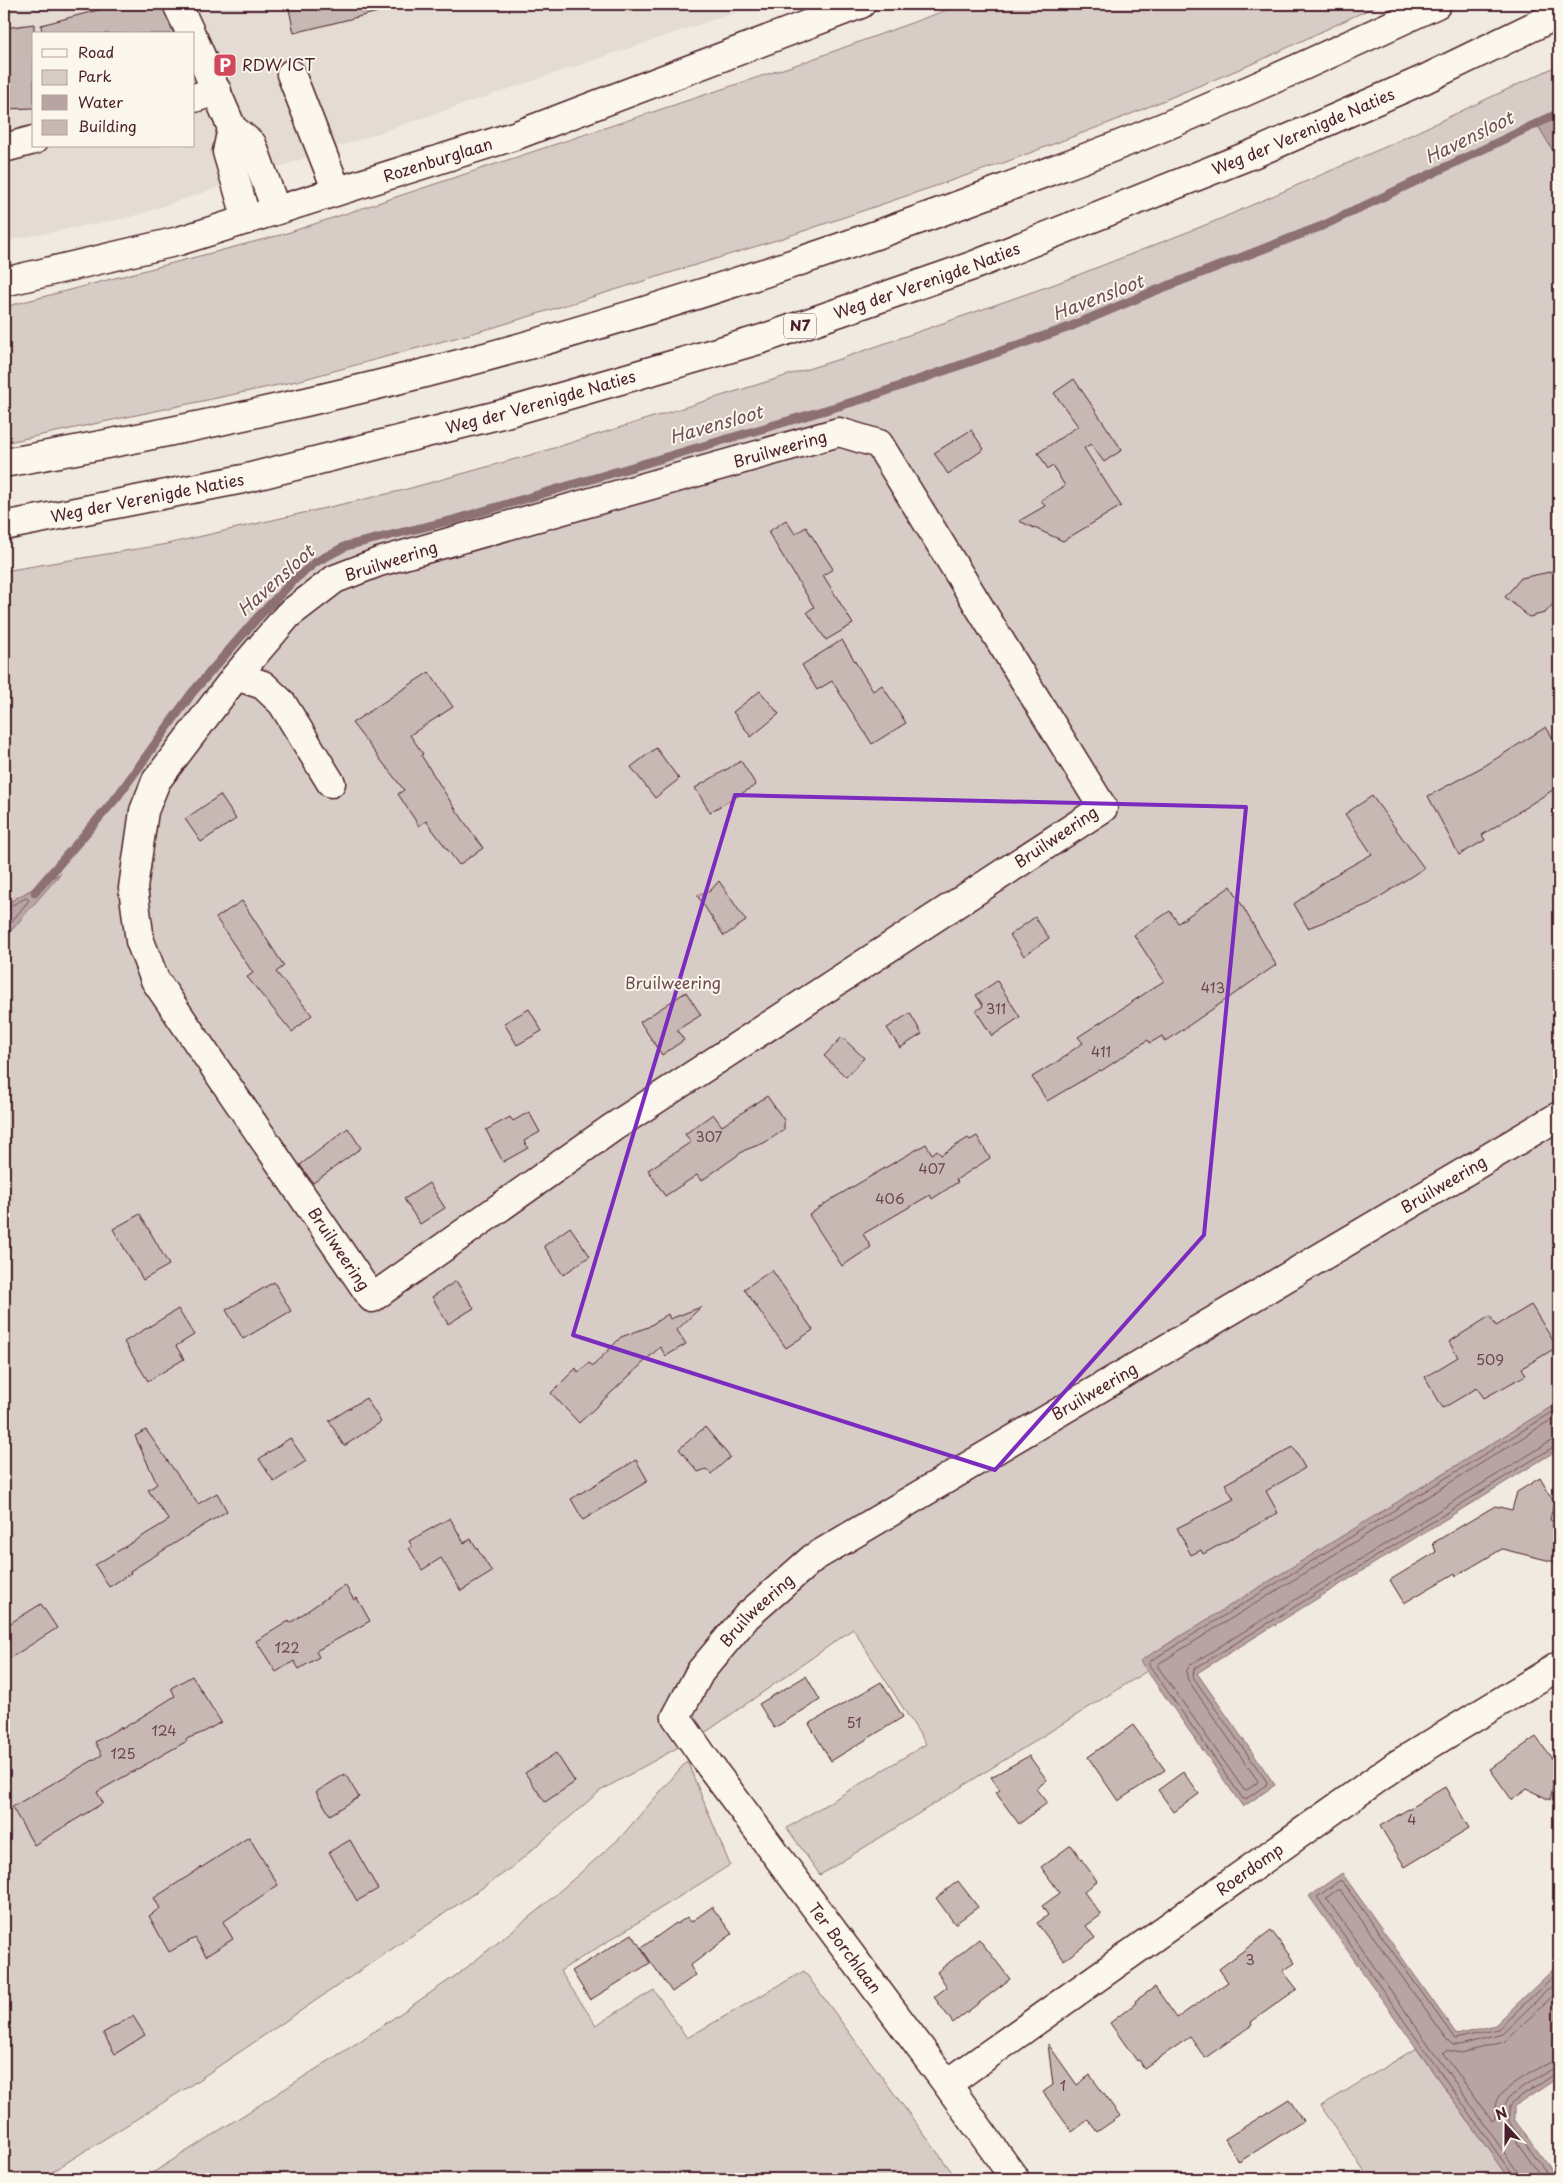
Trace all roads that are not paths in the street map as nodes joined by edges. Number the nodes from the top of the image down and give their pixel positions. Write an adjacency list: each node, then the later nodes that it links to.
1 (177, 4): 5 (main road)
2 (861, 4): 12 (main road, Rozenburglaan)
3 (1437, 4): 16 (main road)
4 (1559, 14): 17 (main road, Weg der Verenigde Naties / N7)
5 (190, 32)
6 (195, 45): 8 (main road)
7 (291, 74): 12 (main road)
8 (205, 94): 9 (main road)
9 (232, 128): 13 (main road); 14 (main road)
10 (32, 141): 11 (main road)
11 (4, 148)
12 (337, 191): 13 (main road, Rozenburglaan)
13 (276, 210): 14 (main road, Rozenburglaan)
14 (247, 220): 15 (main road, Rozenburglaan)
15 (4, 282)
16 (4, 464)
17 (4, 526)
18 (236, 676): 18 (main road, Bruilweering); 19 (main road)
19 (331, 783)
20 (1559, 1116): 22 (main road, Bruilweering)
21 (1559, 1666): 23 (main road, Roerdomp)
22 (676, 1717): 23 (main road, Ter Borchlaan)
23 (947, 2084): 24 (main road, Ter Borchlaan)
24 (1015, 2179)

